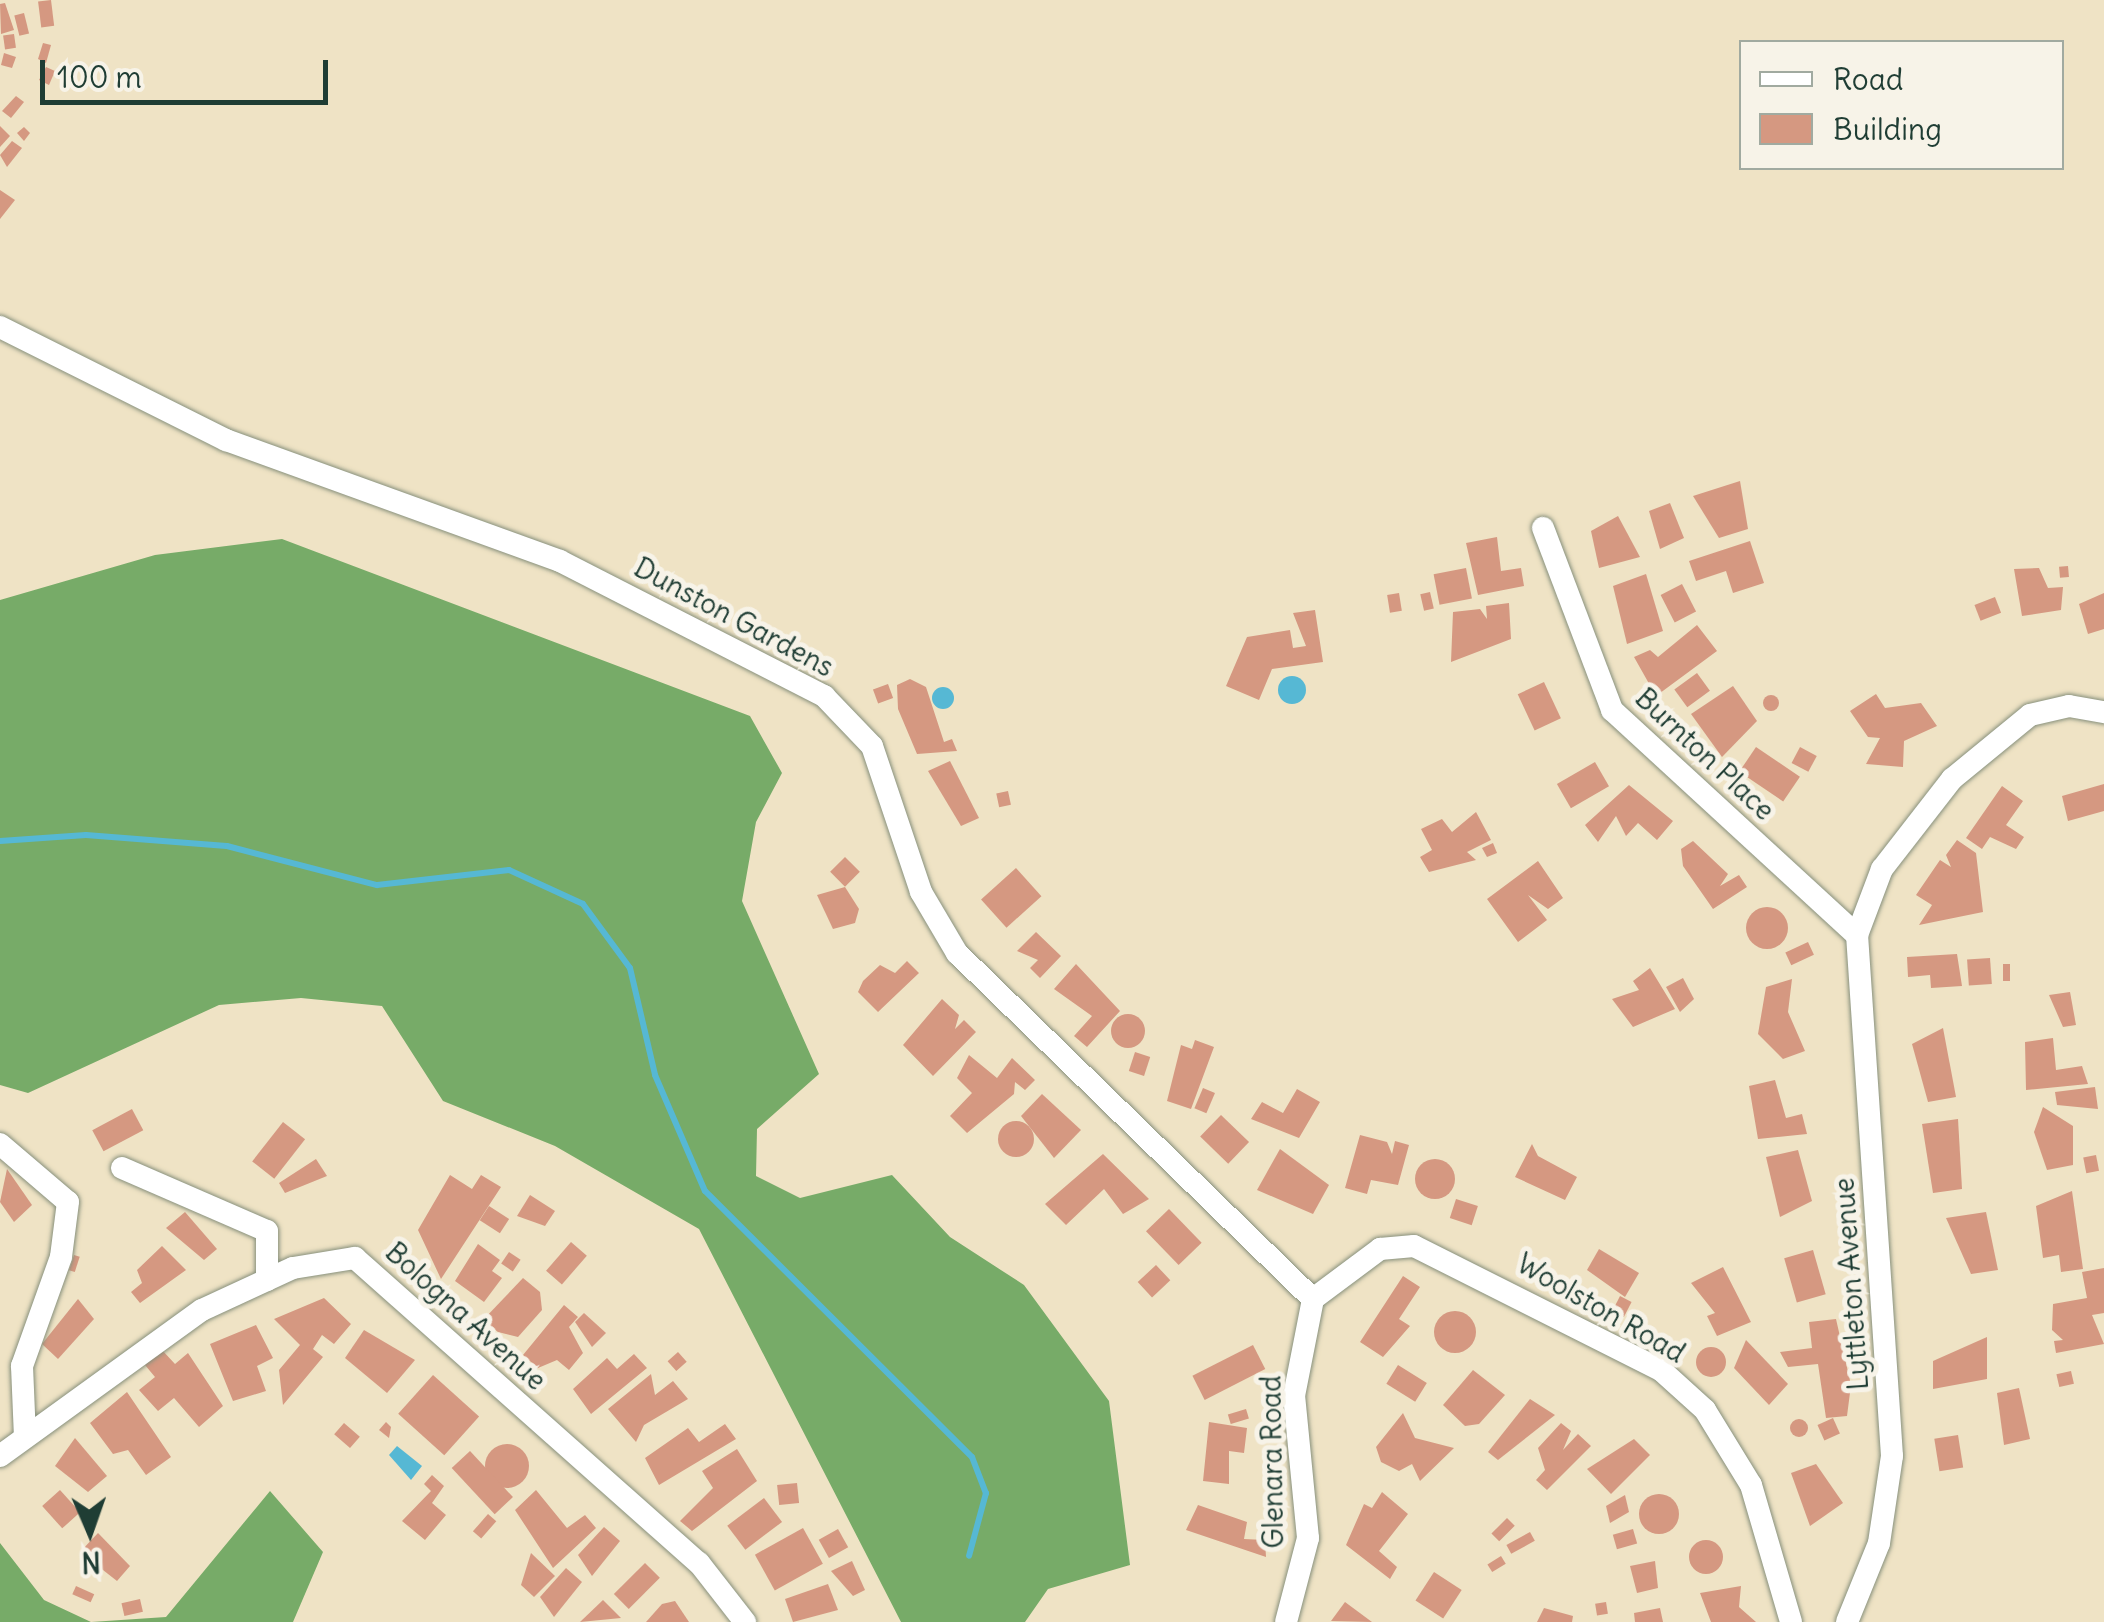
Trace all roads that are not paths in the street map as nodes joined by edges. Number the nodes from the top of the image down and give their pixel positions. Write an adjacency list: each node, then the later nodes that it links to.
1 (0, 327): 8 (street, Dunston Gardens)
2 (1543, 528): 4 (street, Burnton Place)
3 (2104, 712): 4 (street)
4 (1857, 935): 14 (street, Lyttleton Avenue)
5 (0, 1144): 9 (street)
6 (122, 1168): 7 (street)
7 (268, 1280): 9 (street, Bologna Avenue); 11 (street, Bologna Avenue)
8 (1314, 1298): 12 (street, Glenara Road); 13 (street, Woolston Road)
9 (25, 1437): 10 (street, Bologna Avenue)
10 (0, 1456)
11 (745, 1622)
12 (1286, 1622)
13 (1792, 1622)
14 (1847, 1622)

